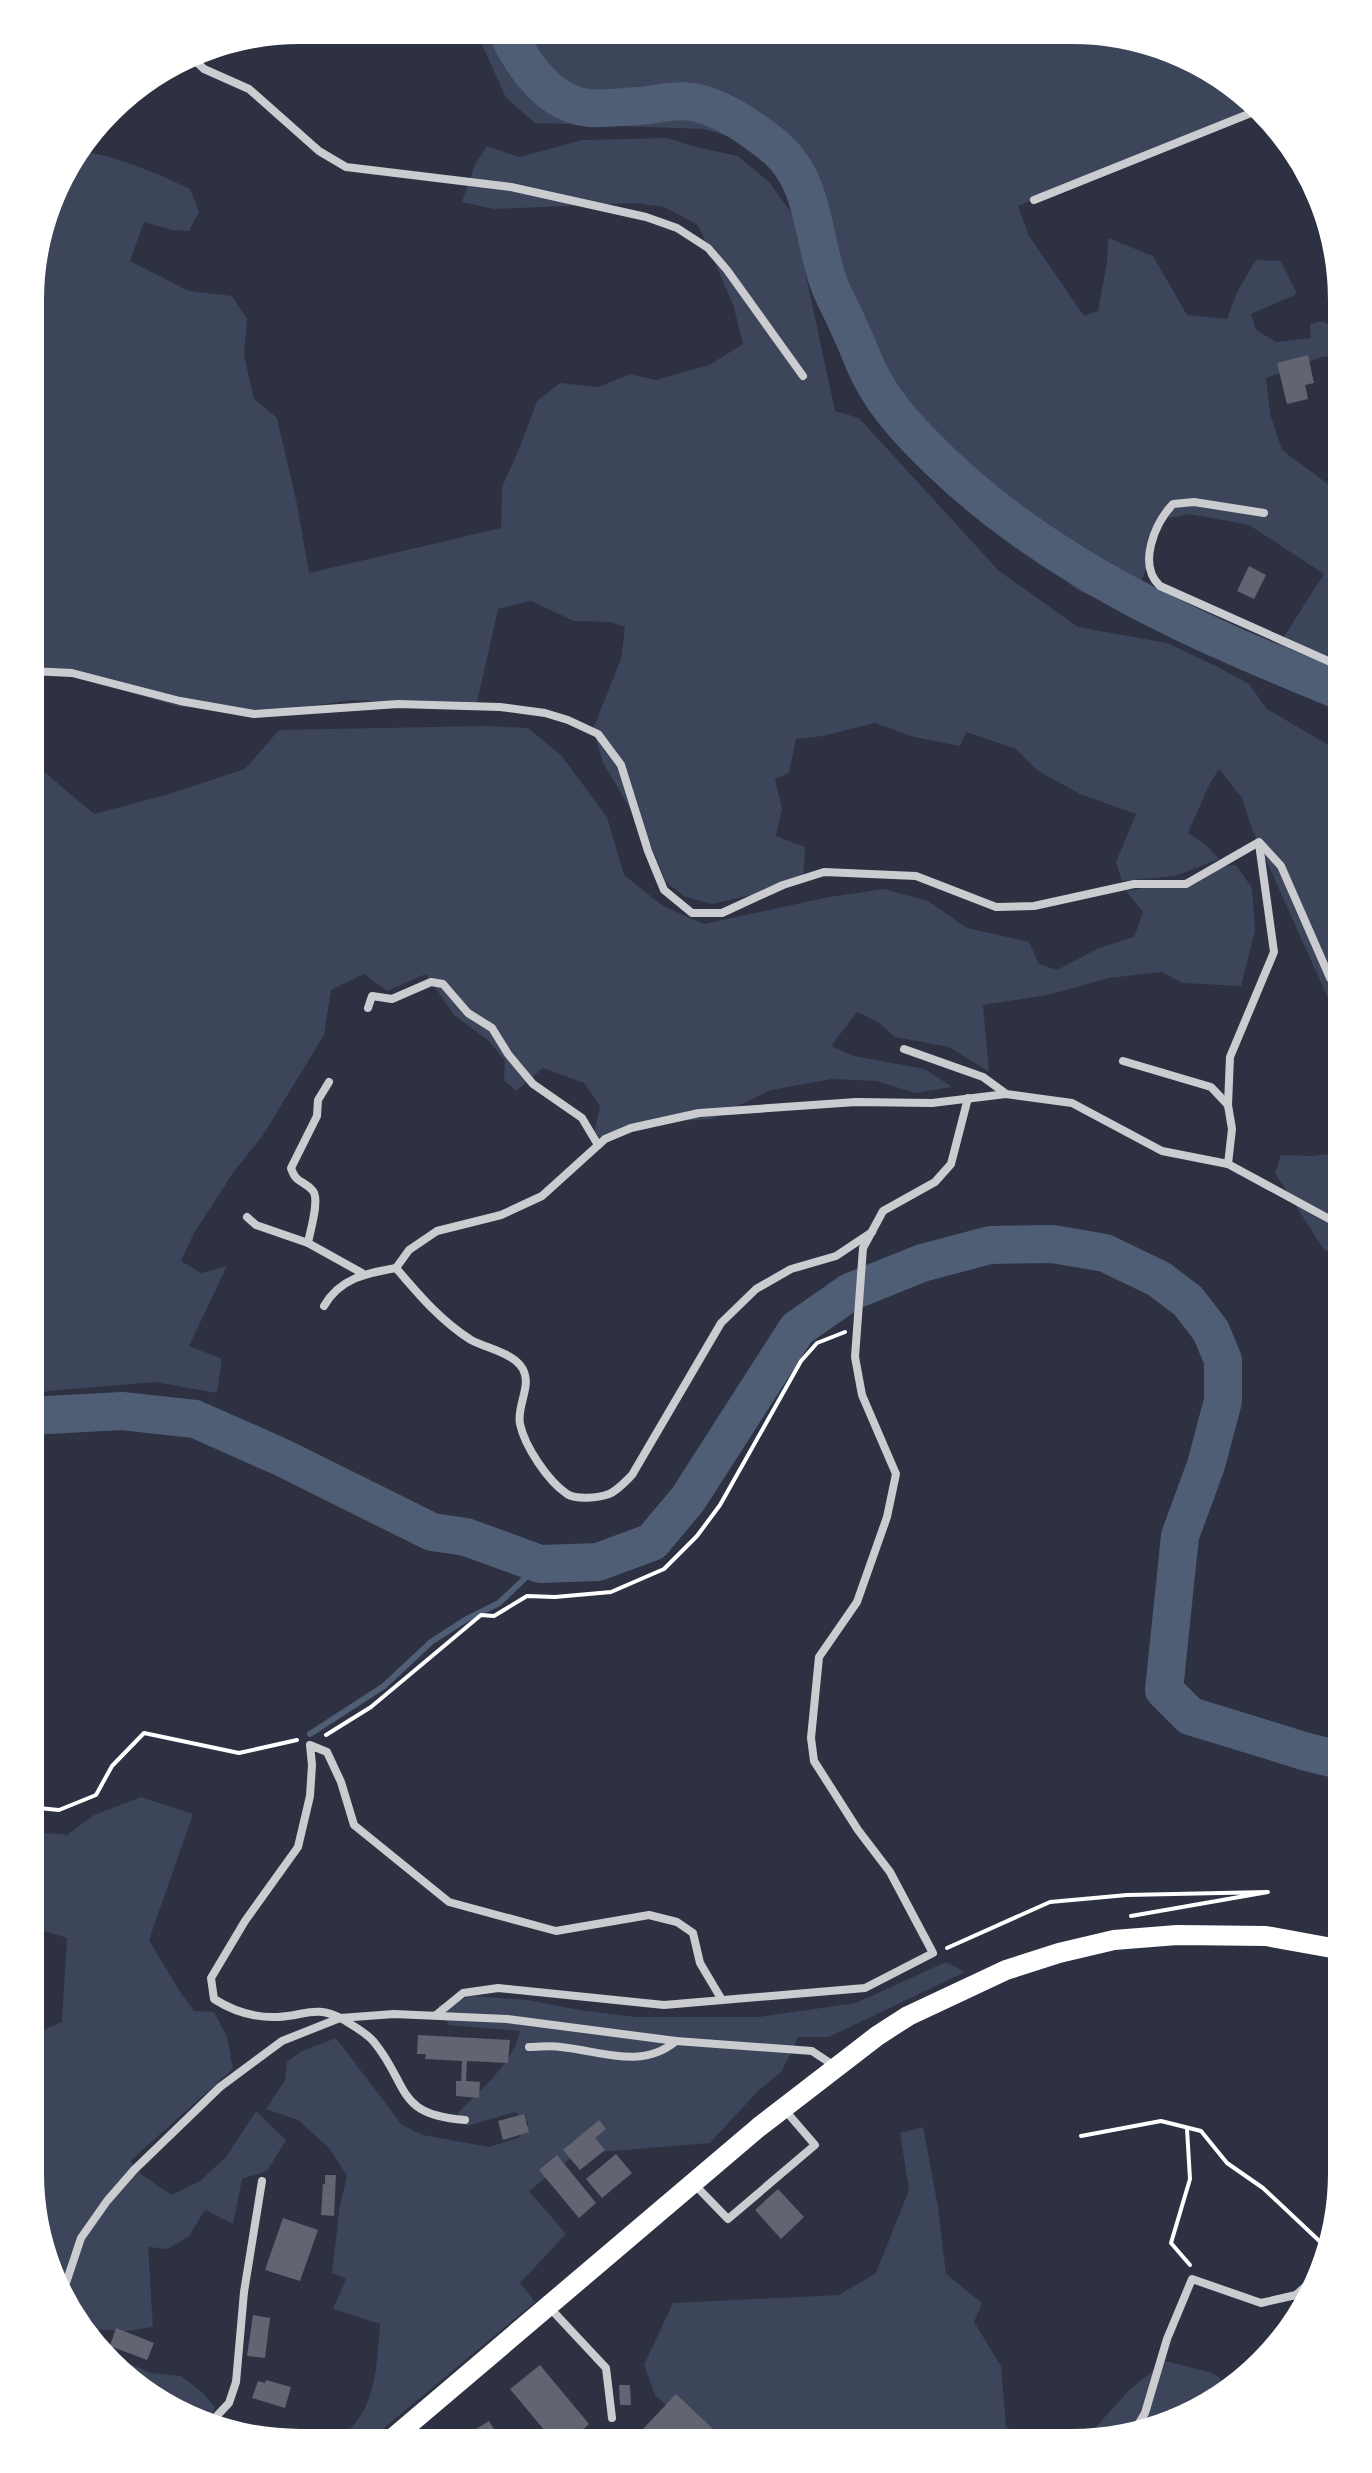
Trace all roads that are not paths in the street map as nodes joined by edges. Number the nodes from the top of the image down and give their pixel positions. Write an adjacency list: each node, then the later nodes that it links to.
1 (198, 63): 4 (street)
2 (1250, 114): 3 (street)
3 (1034, 200)
4 (803, 376)
5 (1264, 513): 6 (street)
6 (1330, 662)
7 (42, 672): 8 (street)
8 (1259, 842): 9 (street); 16 (street)
9 (1330, 977)
10 (368, 1008): 17 (street)
11 (904, 1049): 14 (street)
12 (1123, 1061): 16 (street)
13 (329, 1082): 22 (street)
14 (1006, 1094): 15 (street); 18 (street)
15 (968, 1098): 17 (street); 21 (street)
16 (1228, 1105): 18 (street)
17 (598, 1145): 23 (street)
18 (1228, 1164): 20 (street)
19 (247, 1217): 22 (street)
20 (1330, 1219)
21 (872, 1232): 23 (street); 29 (street)
22 (308, 1243): 24 (street)
23 (396, 1268): 24 (street)
24 (362, 1273): 25 (street)
25 (324, 1306)
26 (1322, 1945): 27 (highway); 28 (street); 34 (highway)
27 (1329, 1947)
28 (1329, 1952)
29 (722, 2000): 30 (street); 31 (street)
30 (436, 2015): 31 (street); 32 (street)
31 (340, 2018): 36 (street); 39 (street)
32 (676, 2041): 33 (street); 34 (street)
33 (529, 2047)
34 (837, 2067): 35 (highway)
35 (784, 2108): 38 (highway); 38 (street)
36 (465, 2120)
37 (262, 2181): 43 (street)
38 (694, 2184): 42 (highway)
39 (67, 2281)
40 (1301, 2291): 41 (street)
41 (1296, 2295): 45 (street)
42 (549, 2306): 44 (street); 46 (highway)
43 (216, 2416)
44 (612, 2418)
45 (1140, 2421)
46 (401, 2431)

